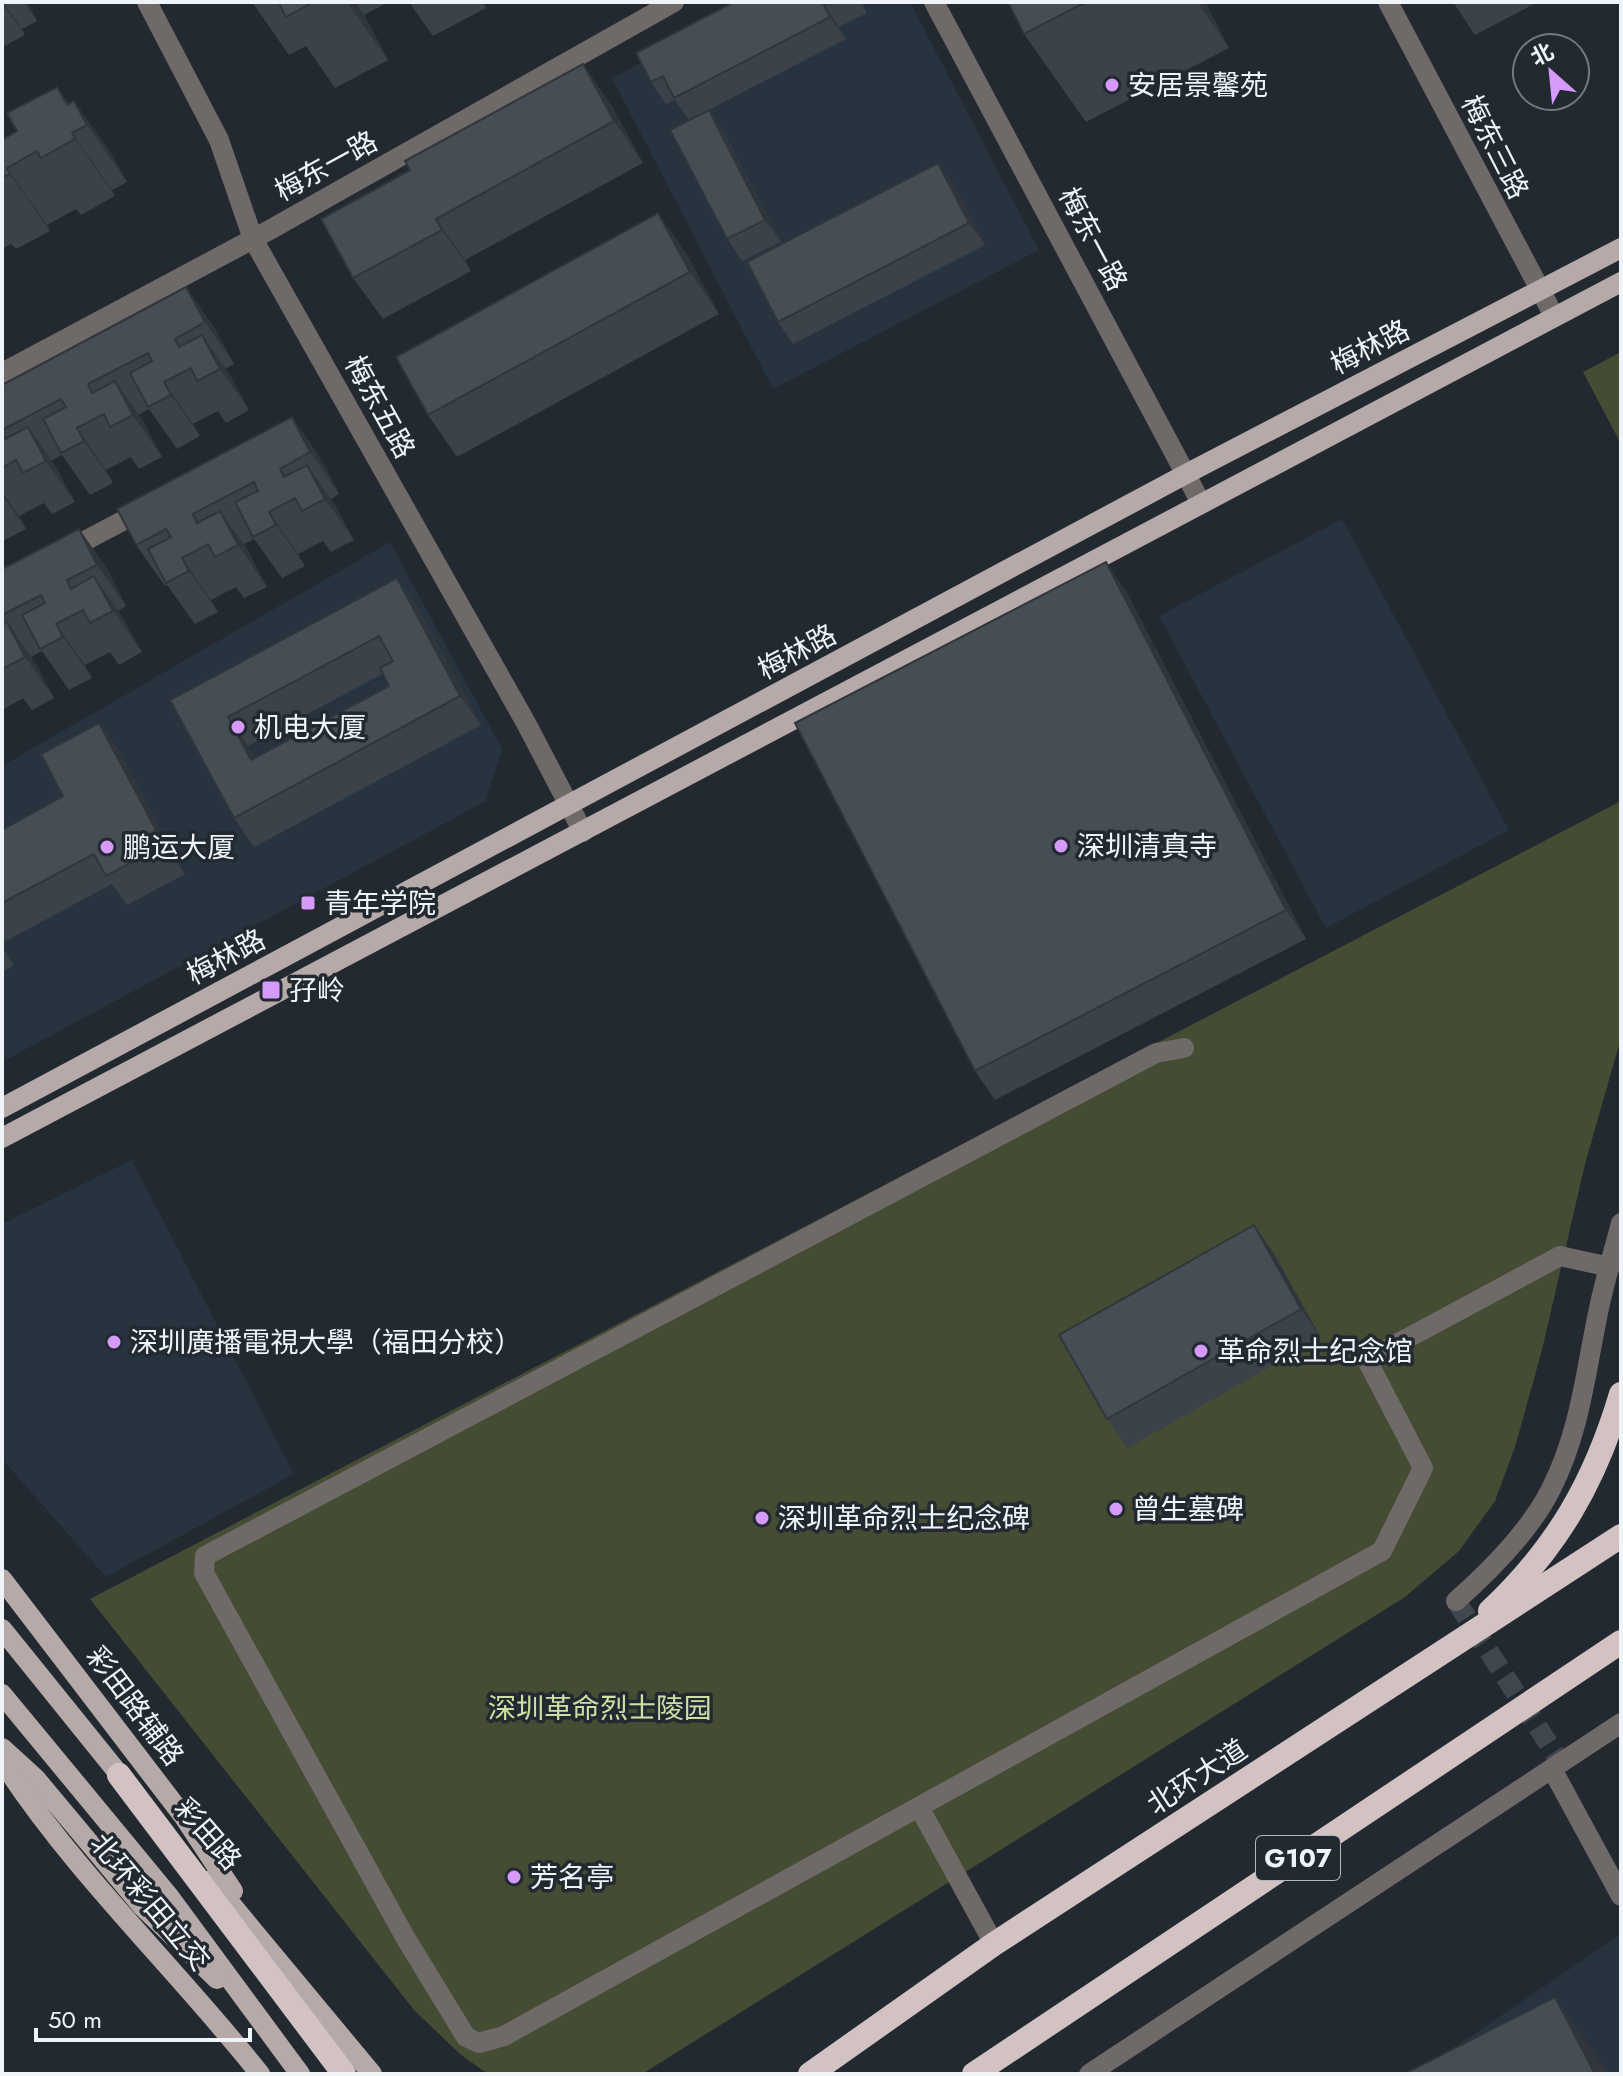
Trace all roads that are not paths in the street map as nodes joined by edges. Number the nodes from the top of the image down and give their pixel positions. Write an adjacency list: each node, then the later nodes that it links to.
1 (147, 2): 5 (street, 梅东五路)
2 (674, 2): 5 (street, 梅东一路)
3 (934, 2): 11 (street, 梅东一路)
4 (1388, 2): 8 (street, 梅东三路)
5 (253, 239): 10 (street, 梅东一路); 15 (street, 梅东五路)
6 (1621, 248): 8 (main road, 梅林路)
7 (1621, 282): 9 (main road, 梅林路)
8 (1540, 290): 9 (street, 梅东三路); 11 (main road, 梅林路)
9 (1554, 316): 13 (main road, 梅林路)
10 (2, 373)
11 (1186, 474): 13 (street, 梅东一路); 15 (main road, 梅林路)
12 (164, 499): 14 (street)
13 (1201, 503): 16 (main road, 梅林路)
14 (42, 563)
15 (569, 807): 16 (street, 梅东五路); 18 (main road, 梅林路)
16 (583, 832): 19 (main road, 梅林路)
17 (1184, 1048): 37 (street)
18 (2, 1108)
19 (2, 1138)
20 (1621, 1223): 21 (street)
21 (1610, 1267): 25 (street); 37 (street)
22 (1621, 1394): 29 (highway)
23 (1621, 1536): 29 (highway, 北环大道)
24 (2, 1579): 40 (main road, 彩田路辅路)
25 (1456, 1601)
26 (2, 1629): 36 (main road, 彩田路)
27 (1621, 1642): 30 (highway, G107)
28 (1621, 1650): 30 (highway)
29 (1448, 1651): 39 (highway, 北环大道)
30 (1570, 1677): 42 (highway, G107)
31 (2, 1694): 41 (main road)
32 (1621, 1723): 35 (street)
33 (2, 1748): 41 (main road)
34 (2, 1761): 43 (main road, 北环彩田立交)
35 (1552, 1769): 38 (street); 50 (street)
36 (119, 1775): 40 (main road, 彩田路); 45 (highway)
37 (919, 1807): 39 (street)
38 (1621, 1896)
39 (994, 1944): 47 (highway, 北环大道)
40 (272, 1951): 46 (main road, 彩田路)
41 (254, 2015): 44 (main road)
42 (1021, 2043): 48 (highway, G107); 49 (highway)
43 (260, 2074)
44 (300, 2074)
45 (344, 2074)
46 (372, 2074)
47 (810, 2074)
48 (974, 2074)
49 (987, 2074)
50 (1089, 2074)

